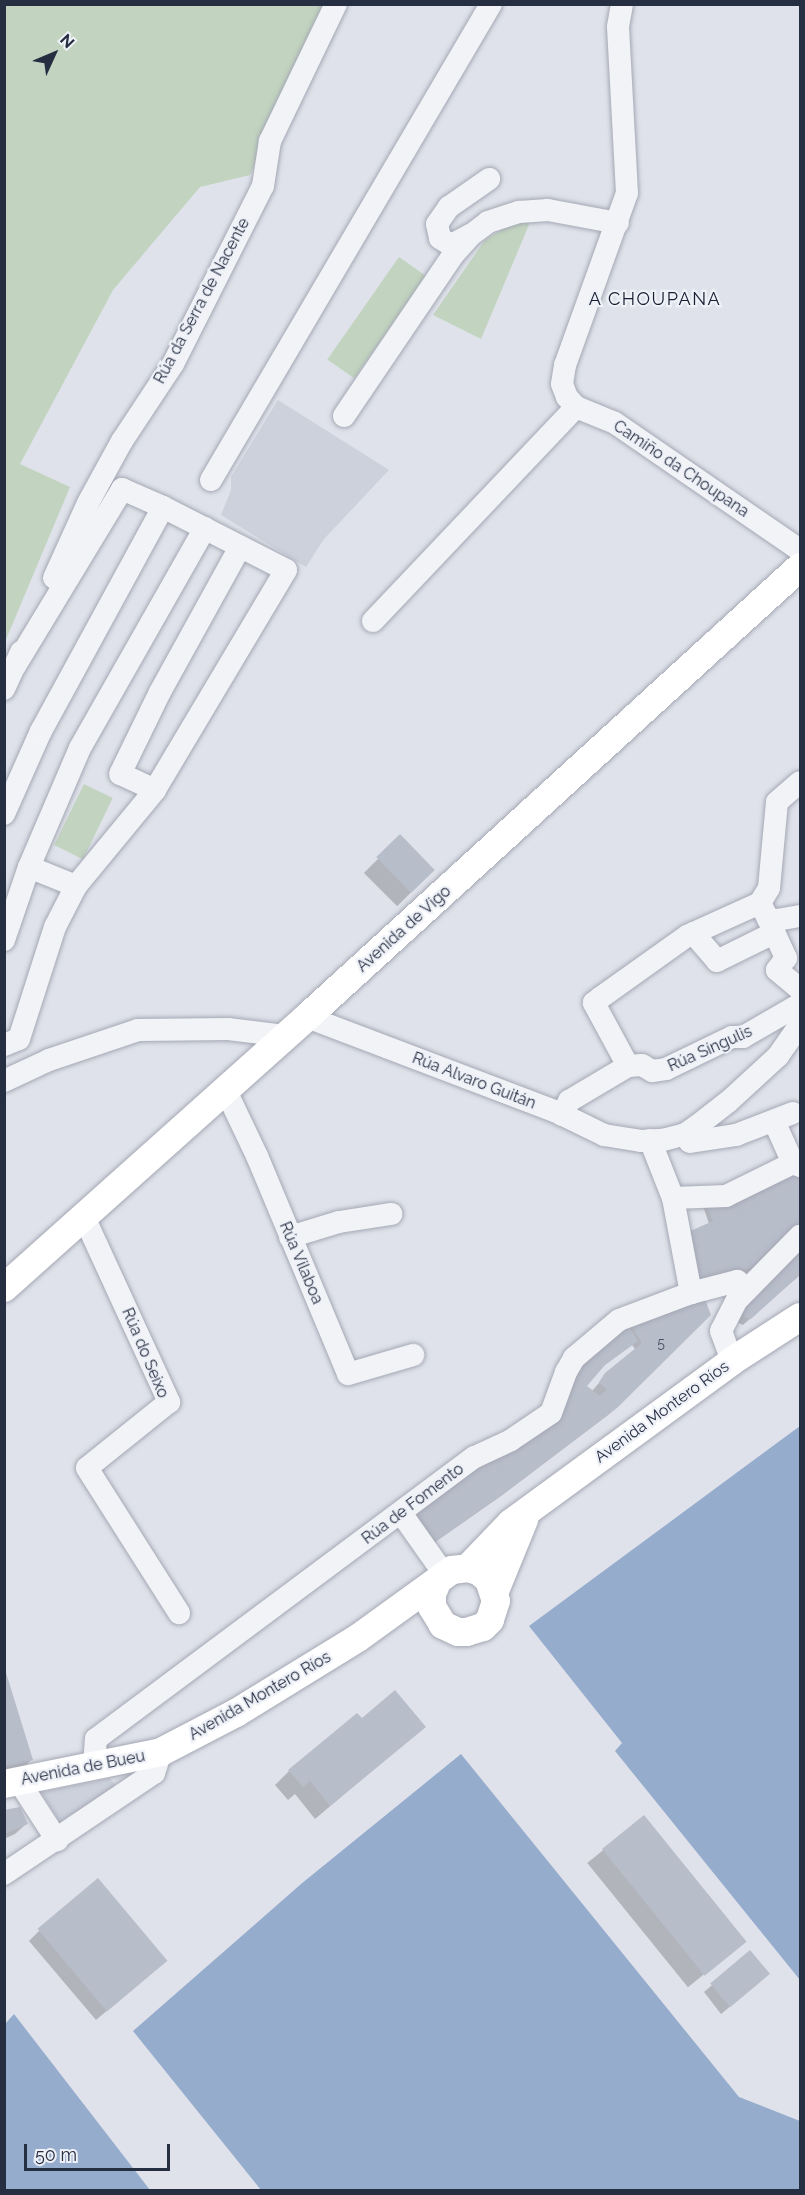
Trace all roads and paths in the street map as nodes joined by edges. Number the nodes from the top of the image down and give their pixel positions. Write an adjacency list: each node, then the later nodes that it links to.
1 (336, 4): 16 (street, Rúa da Serra de Nacente)
2 (491, 4): 9 (street)
3 (622, 4): 5 (street)
4 (489, 180): 6 (street)
5 (618, 223): 6 (street); 7 (street)
6 (471, 235): 8 (street)
7 (576, 407): 13 (street, Camiño da Choupana); 15 (street)
8 (344, 416)
9 (211, 480)
10 (163, 507): 11 (street); 16 (street); 20 (street)
11 (205, 528): 12 (street); 21 (street)
12 (240, 547): 19 (street); 19 (street)
13 (801, 550)
14 (801, 567): 29 (main road, Avenida de Vigo)
15 (373, 621)
16 (15, 666): 17 (street, Rúa da Serra de Nacente)
17 (4, 689)
18 (801, 782): 24 (street)
19 (155, 790): 22 (street)
20 (4, 814)
21 (29, 867): 22 (street); 26 (street)
22 (76, 886): 32 (street)
23 (801, 916): 24 (street)
24 (767, 918): 25 (street); 25 (street); 27 (street)
25 (693, 933): 33 (street)
26 (4, 940)
27 (801, 989)
28 (801, 1004): 33 (street, Rúa Síngulis)
29 (308, 1017): 31 (main road, Avenida de Vigo); 36 (street, Rúa Alvaro Guitán)
30 (801, 1025): 37 (street)
31 (285, 1036): 34 (street); 35 (main road, Avenida de Vigo)
32 (4, 1045)
33 (628, 1065): 36 (street)
34 (4, 1081)
35 (226, 1091): 42 (main road, Avenida de Vigo); 44 (street, Rúa Vilaboa)
36 (562, 1115): 38 (street, Rúa Alvaro Guitán)
37 (685, 1134): 38 (street, Rúa Alvaro Guitán); 39 (street)
38 (645, 1141): 40 (street)
39 (797, 1166): 40 (street)
40 (673, 1198): 47 (street)
41 (392, 1214): 44 (street)
42 (84, 1217): 45 (main road, Avenida de Vigo); 55 (street, Rúa do Seixo)
43 (801, 1236): 46 (street)
44 (290, 1237): 49 (street, Rúa Vilaboa)
45 (4, 1288)
46 (747, 1289): 47 (street, Rúa de Fomento); 50 (street)
47 (691, 1293): 51 (street, Rúa de Fomento)
48 (801, 1317): 50 (main road, Avenida Montero Ríos)
49 (413, 1355)
50 (732, 1361): 52 (main road, Avenida Montero Ríos)
51 (401, 1513): 53 (street); 59 (street, Rúa de Fomento)
52 (528, 1513): 53 (main road, Avenida Montero Ríos); 54 (main road)
53 (450, 1575): 54 (main road); 56 (main road); 57 (main road, Avenida Montero Ríos)
54 (495, 1591): 56 (main road)
55 (179, 1612)
56 (438, 1619): 57 (main road)
57 (358, 1638): 58 (main road, Avenida Montero Ríos)
58 (161, 1752): 59 (main road, Avenida de Bueu); 61 (street)
59 (94, 1767): 60 (main road, Avenida de Bueu)
60 (11, 1782): 61 (street)
61 (57, 1840): 62 (street)
62 (4, 1874)

